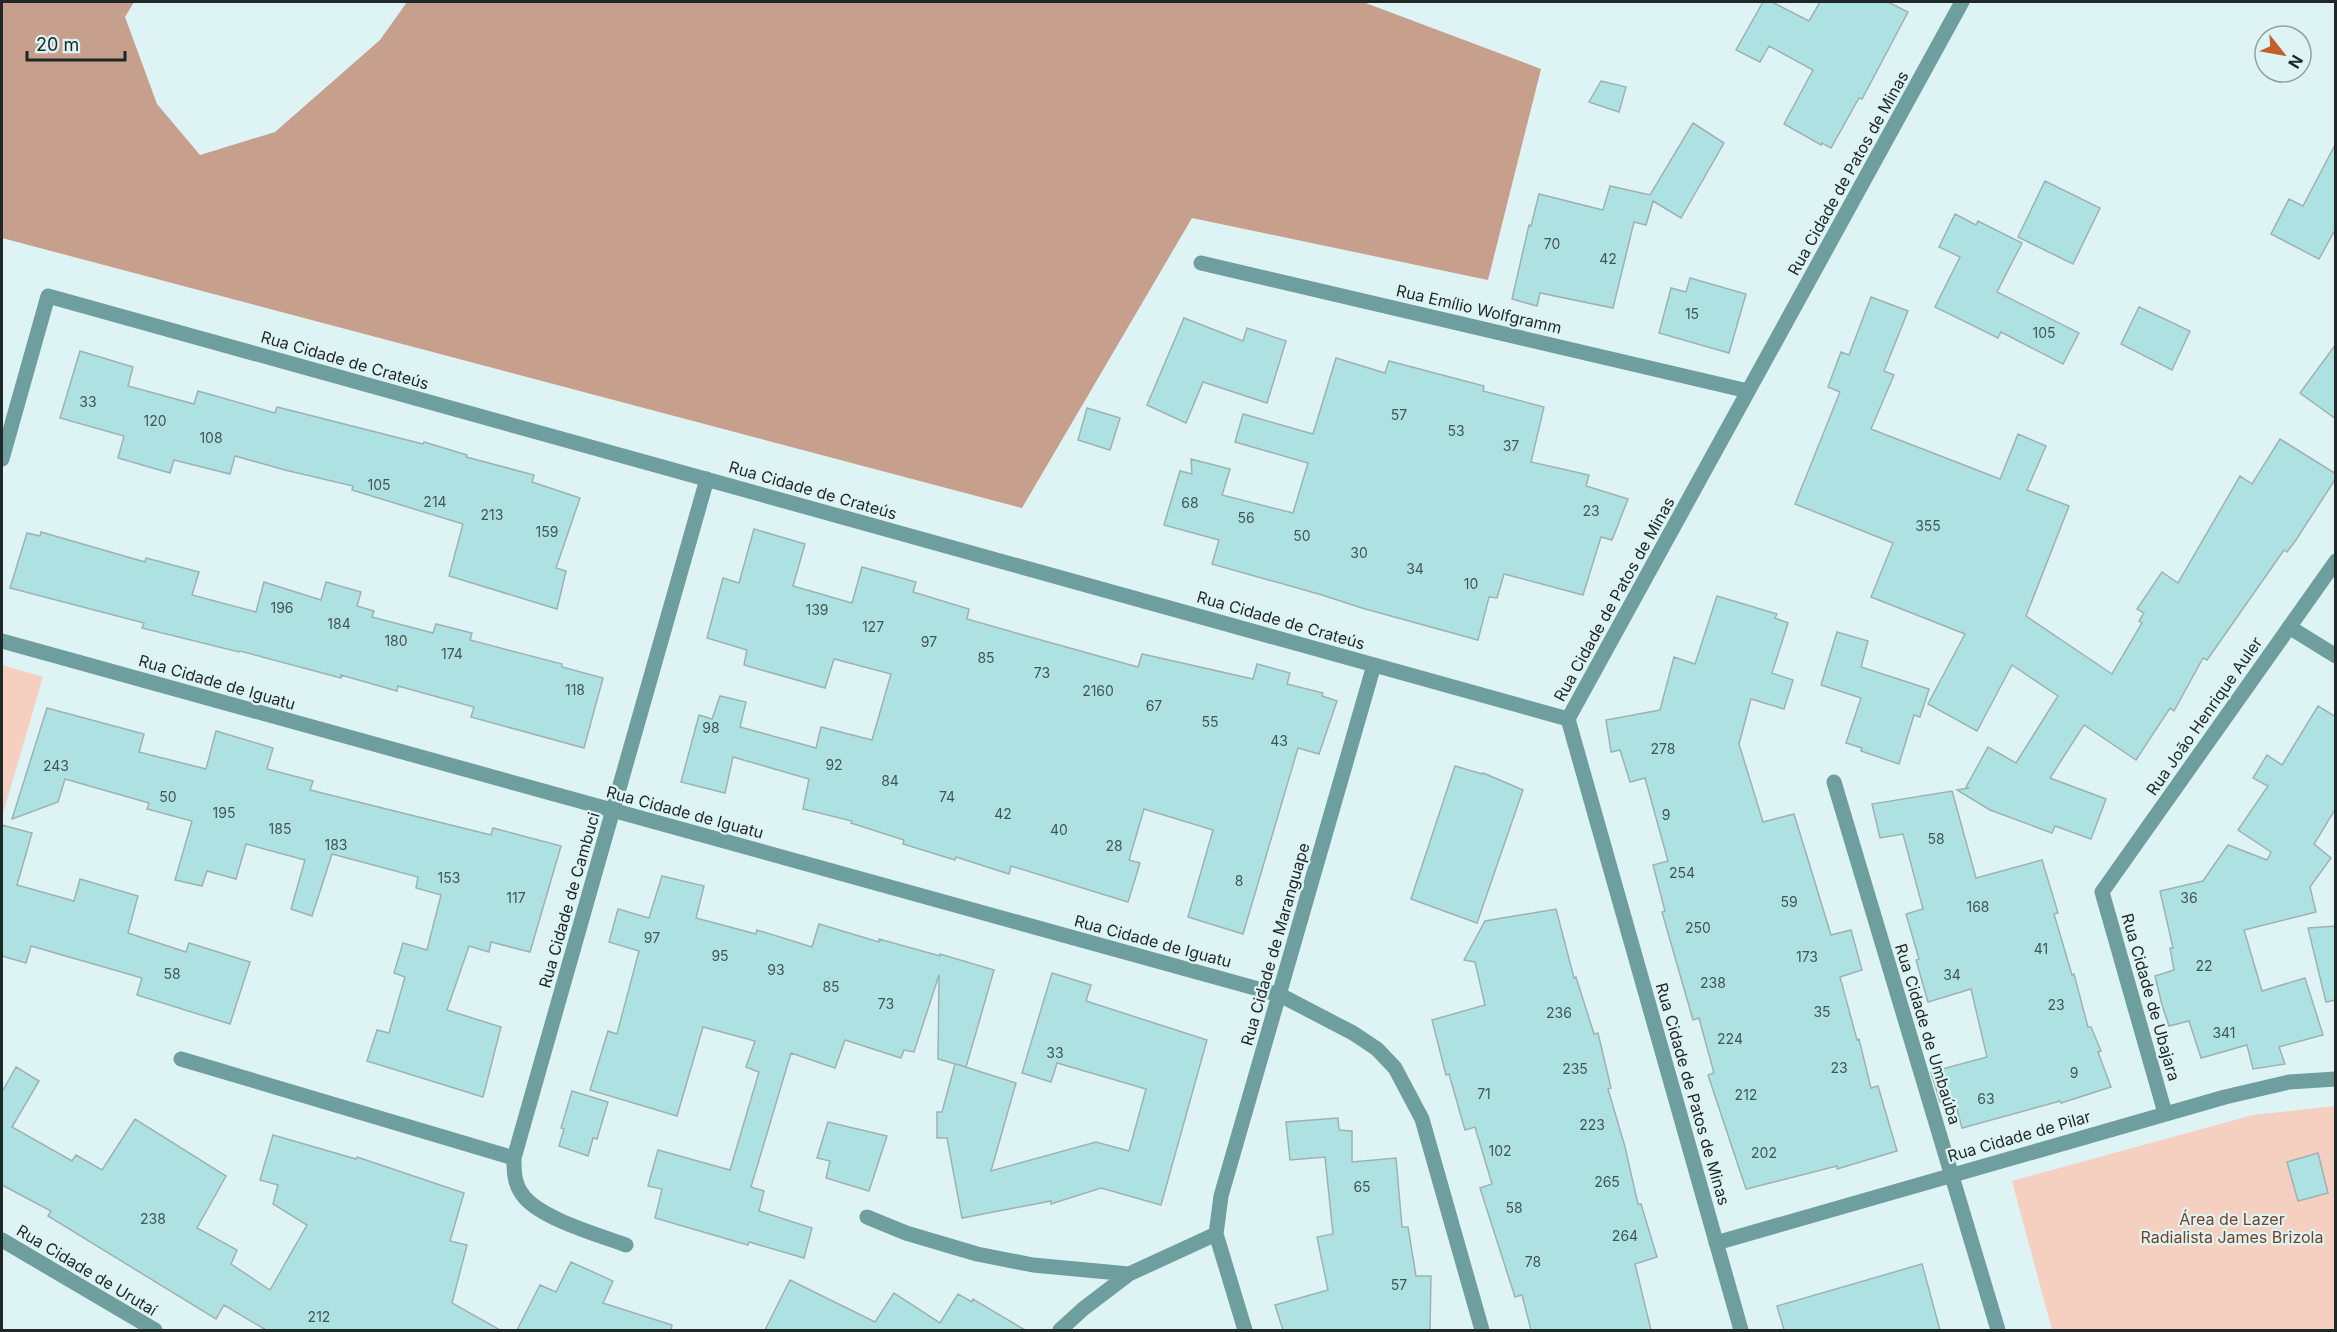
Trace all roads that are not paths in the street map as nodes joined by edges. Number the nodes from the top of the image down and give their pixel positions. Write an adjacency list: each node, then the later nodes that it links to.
1 (1962, 2): 3 (street, Rua Cidade de Patos de Minas)
2 (1201, 263): 3 (street, Rua Emílio Wolfgramm)
3 (1748, 391): 11 (street, Rua Cidade de Patos de Minas)
4 (2, 459): 5 (street, Rua Cidade de Crateús)
5 (707, 479): 10 (street, Rua Cidade de Crateús); 13 (street, Rua Cidade de Cambuci)
6 (2336, 561): 7 (street, Rua João Henrique Auler)
7 (2289, 627): 9 (street); 14 (street, Rua João Henrique Auler)
8 (2, 641): 13 (street, Rua Cidade de Iguatu)
9 (2336, 657)
10 (1374, 665): 11 (street, Rua Cidade de Crateús); 15 (street, Rua Cidade de Maranguape)
11 (1568, 719): 24 (street, Rua Cidade de Patos de Minas)
12 (1834, 782): 20 (street, Rua Cidade de Umbaúba)
13 (613, 810): 15 (street, Rua Cidade de Iguatu); 19 (street, Rua Cidade de Cambuci)
14 (2102, 892): 18 (street, Rua Cidade de Ubajara)
15 (1280, 995): 22 (street, Rua Cidade de Maranguape); 30 (street, Rua Cidade de Iguatu)
16 (181, 1059): 19 (street)
17 (2336, 1079): 18 (street, Rua Cidade de Pilar)
18 (2165, 1113): 20 (street, Rua Cidade de Pilar)
19 (514, 1158): 25 (street, Rua Cidade de Cambuci)
20 (1952, 1174): 24 (street, Rua Cidade de Pilar); 32 (street, Rua Cidade de Umbaúba)
21 (867, 1217): 26 (street)
22 (1216, 1234): 26 (street); 29 (street)
23 (2, 1240): 27 (street, Rua Cidade de Urutaí)
24 (1716, 1243): 31 (street, Rua Cidade de Patos de Minas)
25 (626, 1245)
26 (1129, 1274): 28 (street)
27 (155, 1330)
28 (1060, 1330)
29 (1245, 1330)
30 (1482, 1330)
31 (1741, 1330)
32 (1998, 1330)

